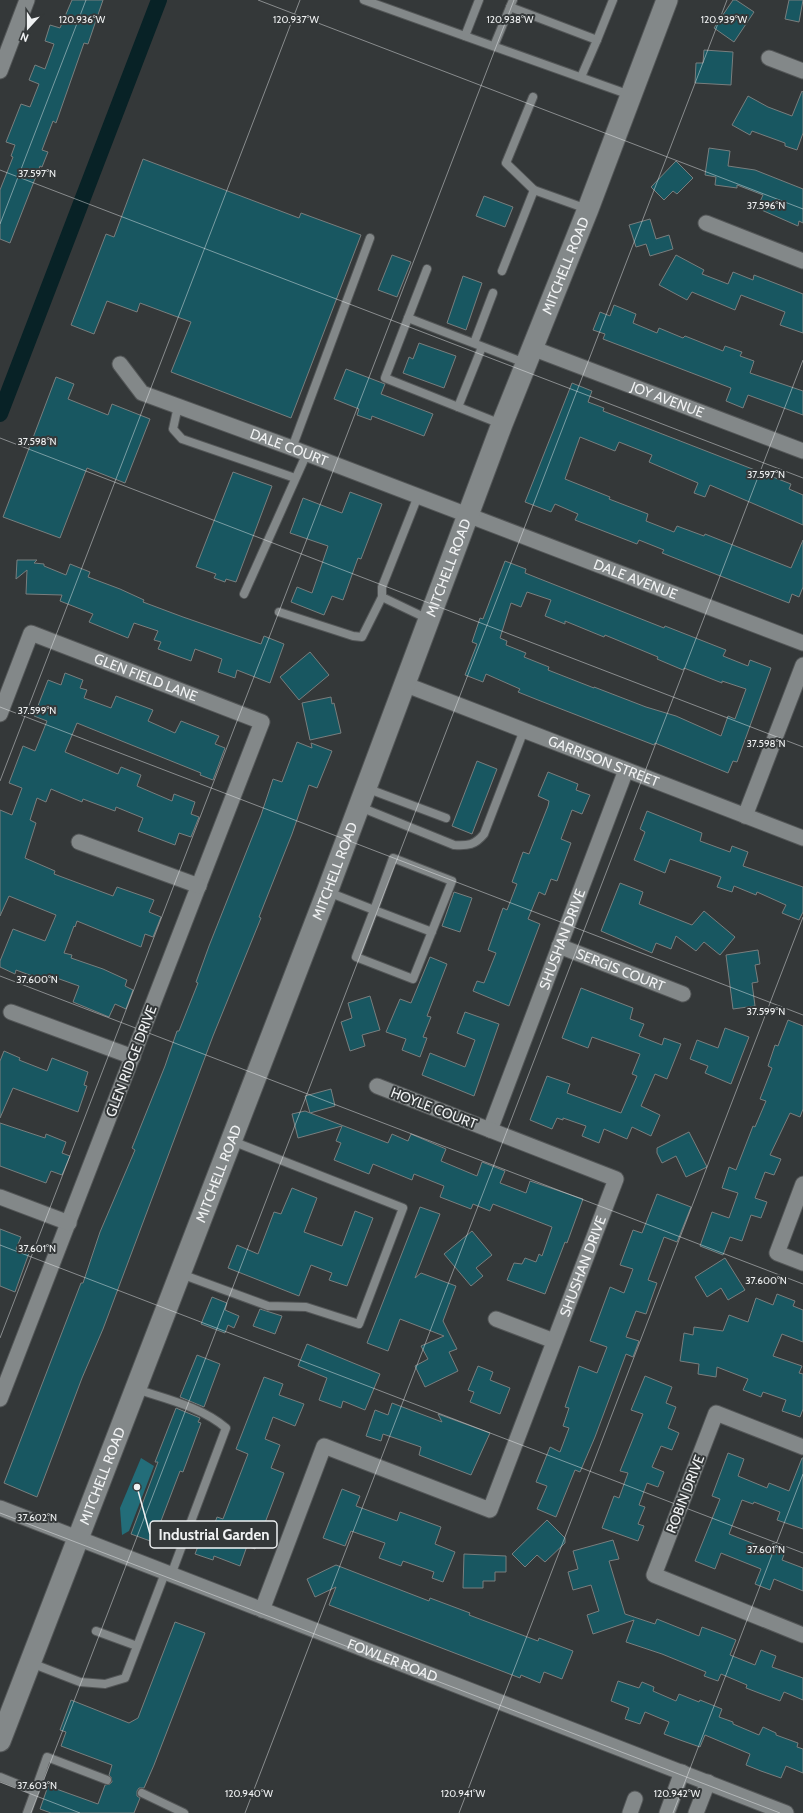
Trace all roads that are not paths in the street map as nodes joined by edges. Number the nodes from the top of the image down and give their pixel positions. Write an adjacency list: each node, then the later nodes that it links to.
1 (27, 0): 11 (street)
2 (364, 0): 7 (lane)
3 (480, 0): 7 (lane)
4 (613, 0): 8 (lane)
5 (667, 0): 14 (main road, MITCHELL ROAD)
6 (511, 4): 8 (lane); 9 (lane)
7 (465, 36): 9 (lane)
8 (597, 40): 13 (lane)
9 (494, 46): 13 (lane)
10 (769, 58): 12 (street)
11 (0, 71)
12 (803, 71)
13 (581, 77): 14 (lane)
14 (631, 95): 17 (main road, MITCHELL ROAD)
15 (533, 97): 16 (lane)
16 (534, 190): 17 (lane); 22 (lane)
17 (588, 209): 27 (main road, MITCHELL ROAD)
18 (706, 223): 20 (street)
19 (370, 238): 32 (lane)
20 (803, 261)
21 (427, 269): 24 (lane)
22 (502, 271)
23 (493, 293): 25 (lane)
24 (408, 318): 25 (lane); 30 (lane)
25 (474, 343): 26 (lane)
26 (482, 347): 27 (lane); 30 (lane)
27 (529, 356): 31 (main road, MITCHELL ROAD); 33 (street, JOY AVENUE)
28 (120, 364): 29 (street, DALE COURT)
29 (178, 406): 32 (street, DALE COURT); 35 (lane)
30 (458, 407): 31 (lane)
31 (502, 424): 37 (main road, MITCHELL ROAD)
32 (292, 448): 34 (street, DALE COURT)
33 (803, 451)
34 (307, 453): 35 (lane); 36 (street, DALE COURT)
35 (296, 478): 38 (lane)
36 (418, 496): 37 (street, DALE COURT); 39 (lane)
37 (469, 515): 41 (main road, MITCHELL ROAD); 42 (street, DALE AVENUE)
38 (244, 594)
39 (382, 597): 40 (lane); 41 (lane)
40 (279, 612)
41 (429, 619): 44 (main road, MITCHELL ROAD)
42 (803, 643)
43 (803, 665): 50 (street)
44 (404, 684): 47 (street, GARRISON STREET); 49 (main road, MITCHELL ROAD)
45 (0, 714): 46 (street, GLEN FIELD LANE)
46 (262, 722): 54 (street, GLEN RIDGE DRIVE)
47 (524, 730): 48 (street, GARRISON STREET); 49 (lane)
48 (626, 770): 50 (street, GARRISON STREET); 58 (street, SHUSHAN DRIVE)
49 (362, 797): 51 (lane); 55 (main road, MITCHELL ROAD)
50 (745, 816): 52 (street, GARRISON STREET)
51 (446, 818)
52 (803, 838)
53 (79, 842): 54 (street)
54 (199, 886): 61 (street, GLEN RIDGE DRIVE)
55 (327, 892): 56 (lane); 64 (main road, MITCHELL ROAD)
56 (374, 910): 57 (lane); 57 (lane); 57 (lane)
57 (432, 932)
58 (559, 946): 59 (street, SERGIS COURT); 63 (street, SHUSHAN DRIVE)
59 (683, 994)
60 (11, 1012): 61 (street)
61 (133, 1057): 67 (street, GLEN RIDGE DRIVE)
62 (377, 1086): 63 (street, HOYLE COURT)
63 (490, 1130): 71 (street, SHUSHAN DRIVE)
64 (232, 1141): 69 (main road, MITCHELL ROAD); 69 (lane)
65 (803, 1184): 68 (street)
66 (0, 1197): 67 (street)
67 (69, 1222): 73 (street, GLEN RIDGE DRIVE)
68 (803, 1263)
69 (180, 1274): 72 (main road, MITCHELL ROAD)
70 (496, 1318): 71 (street)
71 (554, 1341): 78 (street, SHUSHAN DRIVE)
72 (136, 1389): 76 (main road, MITCHELL ROAD); 77 (lane)
73 (0, 1399)
74 (803, 1447): 80 (street, ROBIN DRIVE)
75 (0, 1508): 76 (street, FOWLER ROAD)
76 (78, 1539): 77 (street, FOWLER ROAD); 82 (main road, MITCHELL ROAD)
77 (168, 1574): 78 (street, FOWLER ROAD); 81 (lane)
78 (262, 1610): 84 (street, FOWLER ROAD)
79 (96, 1631): 81 (lane)
80 (803, 1635)
81 (137, 1646): 82 (lane)
82 (30, 1663): 83 (main road, MITCHELL ROAD)
83 (0, 1741)
84 (682, 1772): 87 (street, FOWLER ROAD); 92 (street)
85 (0, 1777): 88 (lane)
86 (107, 1780): 88 (lane)
87 (708, 1782): 93 (street); 94 (street, FOWLER ROAD)
88 (35, 1791): 90 (lane)
89 (142, 1793): 91 (lane)
90 (27, 1813)
91 (184, 1813)
92 (667, 1813)
93 (696, 1813)
94 (786, 1813)

